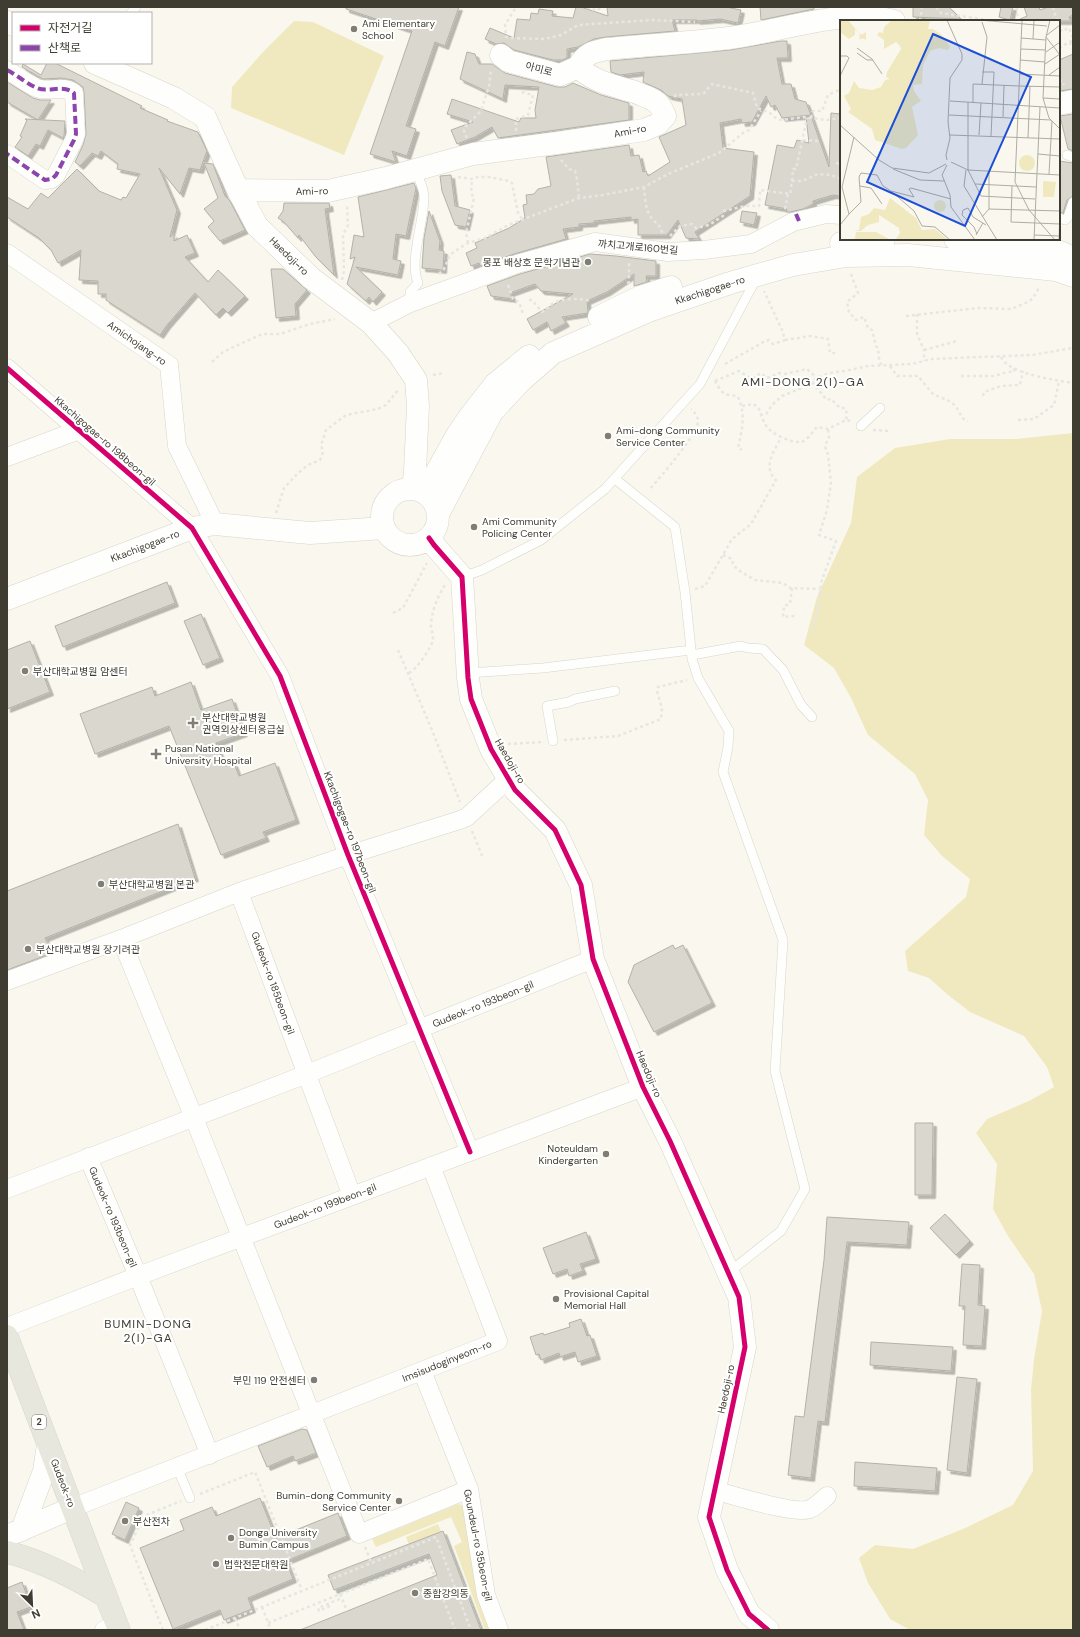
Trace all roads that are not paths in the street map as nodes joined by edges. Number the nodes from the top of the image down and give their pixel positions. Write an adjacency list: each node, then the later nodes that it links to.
1 (820, 13): 2 (street); 5 (street)
2 (890, 20)
3 (506, 47): 5 (street, 아미로)
4 (99, 64): 6 (street, Haedoji-ro)
5 (578, 67): 11 (street, Ami-ro)
6 (116, 68): 12 (street, Haedoji-ro)
7 (7, 70): 10 (street)
8 (1073, 101): 9 (street)
9 (1060, 104)
10 (7, 154)
11 (416, 169): 12 (street, Ami-ro); 21 (lane)
12 (238, 190): 22 (street, Haedoji-ro)
13 (1073, 202): 15 (lane)
14 (840, 215): 21 (street, 까치고개로160번길)
15 (1060, 218)
16 (874, 240): 27 (street)
17 (963, 240): 19 (street)
18 (7, 253): 33 (street, Amichojang-ro)
19 (1067, 268): 20 (street, Kkachigogae-ro)
20 (758, 276): 30 (lane); 32 (street, Kkachigogae-ro)
21 (410, 303): 22 (street, 까치고개로160번길)
22 (371, 324): 28 (street, Haedoji-ro)
23 (7, 368): 26 (street, Kkachigogae-ro 198beon-gil)
24 (880, 408): 25 (lane)
25 (861, 426)
26 (79, 430): 29 (street); 34 (street, Kkachigogae-ro 198beon-gil)
27 (448, 453): 28 (street); 31 (street)
28 (416, 455): 31 (street, Haedoji-ro)
29 (7, 457)
30 (615, 479): 37 (lane); 39 (lane)
31 (418, 491): 32 (street); 35 (street)
32 (438, 514): 36 (street)
33 (215, 524): 34 (street, Kkachigogae-ro); 35 (street, Kkachigogae-ro)
34 (192, 528): 38 (street, Kkachigogae-ro); 45 (street, Kkachigogae-ro 197beon-gil)
35 (384, 528): 36 (street)
36 (434, 545): 37 (street)
37 (459, 574): 40 (street, Haedoji-ro)
38 (7, 600)
39 (692, 653): 40 (lane); 42 (lane); 60 (lane)
40 (468, 673): 44 (street, Haedoji-ro)
41 (616, 691): 43 (lane)
42 (812, 717)
43 (553, 741)
44 (508, 779): 45 (street); 48 (street, Haedoji-ro)
45 (348, 855): 46 (street); 50 (street, Kkachigogae-ro 197beon-gil)
46 (239, 892): 47 (street); 51 (street, Gudeok-ro 185beon-gil)
47 (121, 939): 49 (street); 53 (street)
48 (593, 959): 50 (street, Gudeok-ro 193beon-gil); 52 (street, Haedoji-ro)
49 (7, 981)
50 (420, 1029): 51 (street, Gudeok-ro 193beon-gil); 54 (street, Kkachigogae-ro 197beon-gil)
51 (307, 1074): 53 (street, Gudeok-ro 193beon-gil); 58 (street)
52 (643, 1087): 54 (street, Gudeok-ro 199beon-gil); 60 (street, Haedoji-ro)
53 (194, 1118): 55 (street, Gudeok-ro 193beon-gil); 59 (street)
54 (470, 1152): 56 (street, Gudeok-ro 199beon-gil)
55 (88, 1157): 57 (street, Gudeok-ro 193beon-gil); 61 (street, Gudeok-ro 193beon-gil)
56 (431, 1166): 58 (street, Gudeok-ro 199beon-gil); 64 (street, Imsisudoginyeom-ro)
57 (7, 1189)
58 (352, 1196): 59 (street, Gudeok-ro 199beon-gil)
59 (241, 1238): 61 (street, Gudeok-ro 199beon-gil); 65 (street)
60 (728, 1273): 70 (street, Haedoji-ro)
61 (138, 1276): 62 (street, Gudeok-ro 199beon-gil); 67 (street)
62 (7, 1327)
63 (7, 1336): 66 (main road, Gudeok-ro / 2)
64 (422, 1371): 65 (street, Imsisudoginyeom-ro); 69 (street, Goundeul-ro 35beon-gil)
65 (311, 1415): 67 (street, Imsisudoginyeom-ro); 69 (street)
66 (48, 1445): 73 (main road, Gudeok-ro / 2); 74 (street)
67 (210, 1454): 68 (street, Imsisudoginyeom-ro)
68 (177, 1467): 72 (lane); 73 (street, Imsisudoginyeom-ro)
69 (469, 1489): 78 (street, Goundeul-ro 35beon-gil)
70 (714, 1490): 71 (street); 79 (street, Haedoji-ro)
71 (827, 1496)
72 (190, 1498)
73 (72, 1508): 74 (street); 76 (main road, Gudeok-ro / 2)
74 (15, 1533)
75 (7, 1552): 76 (main road)
76 (105, 1596): 77 (main road, Gudeok-ro / 2)
77 (113, 1628)
78 (499, 1630)
79 (768, 1630)

